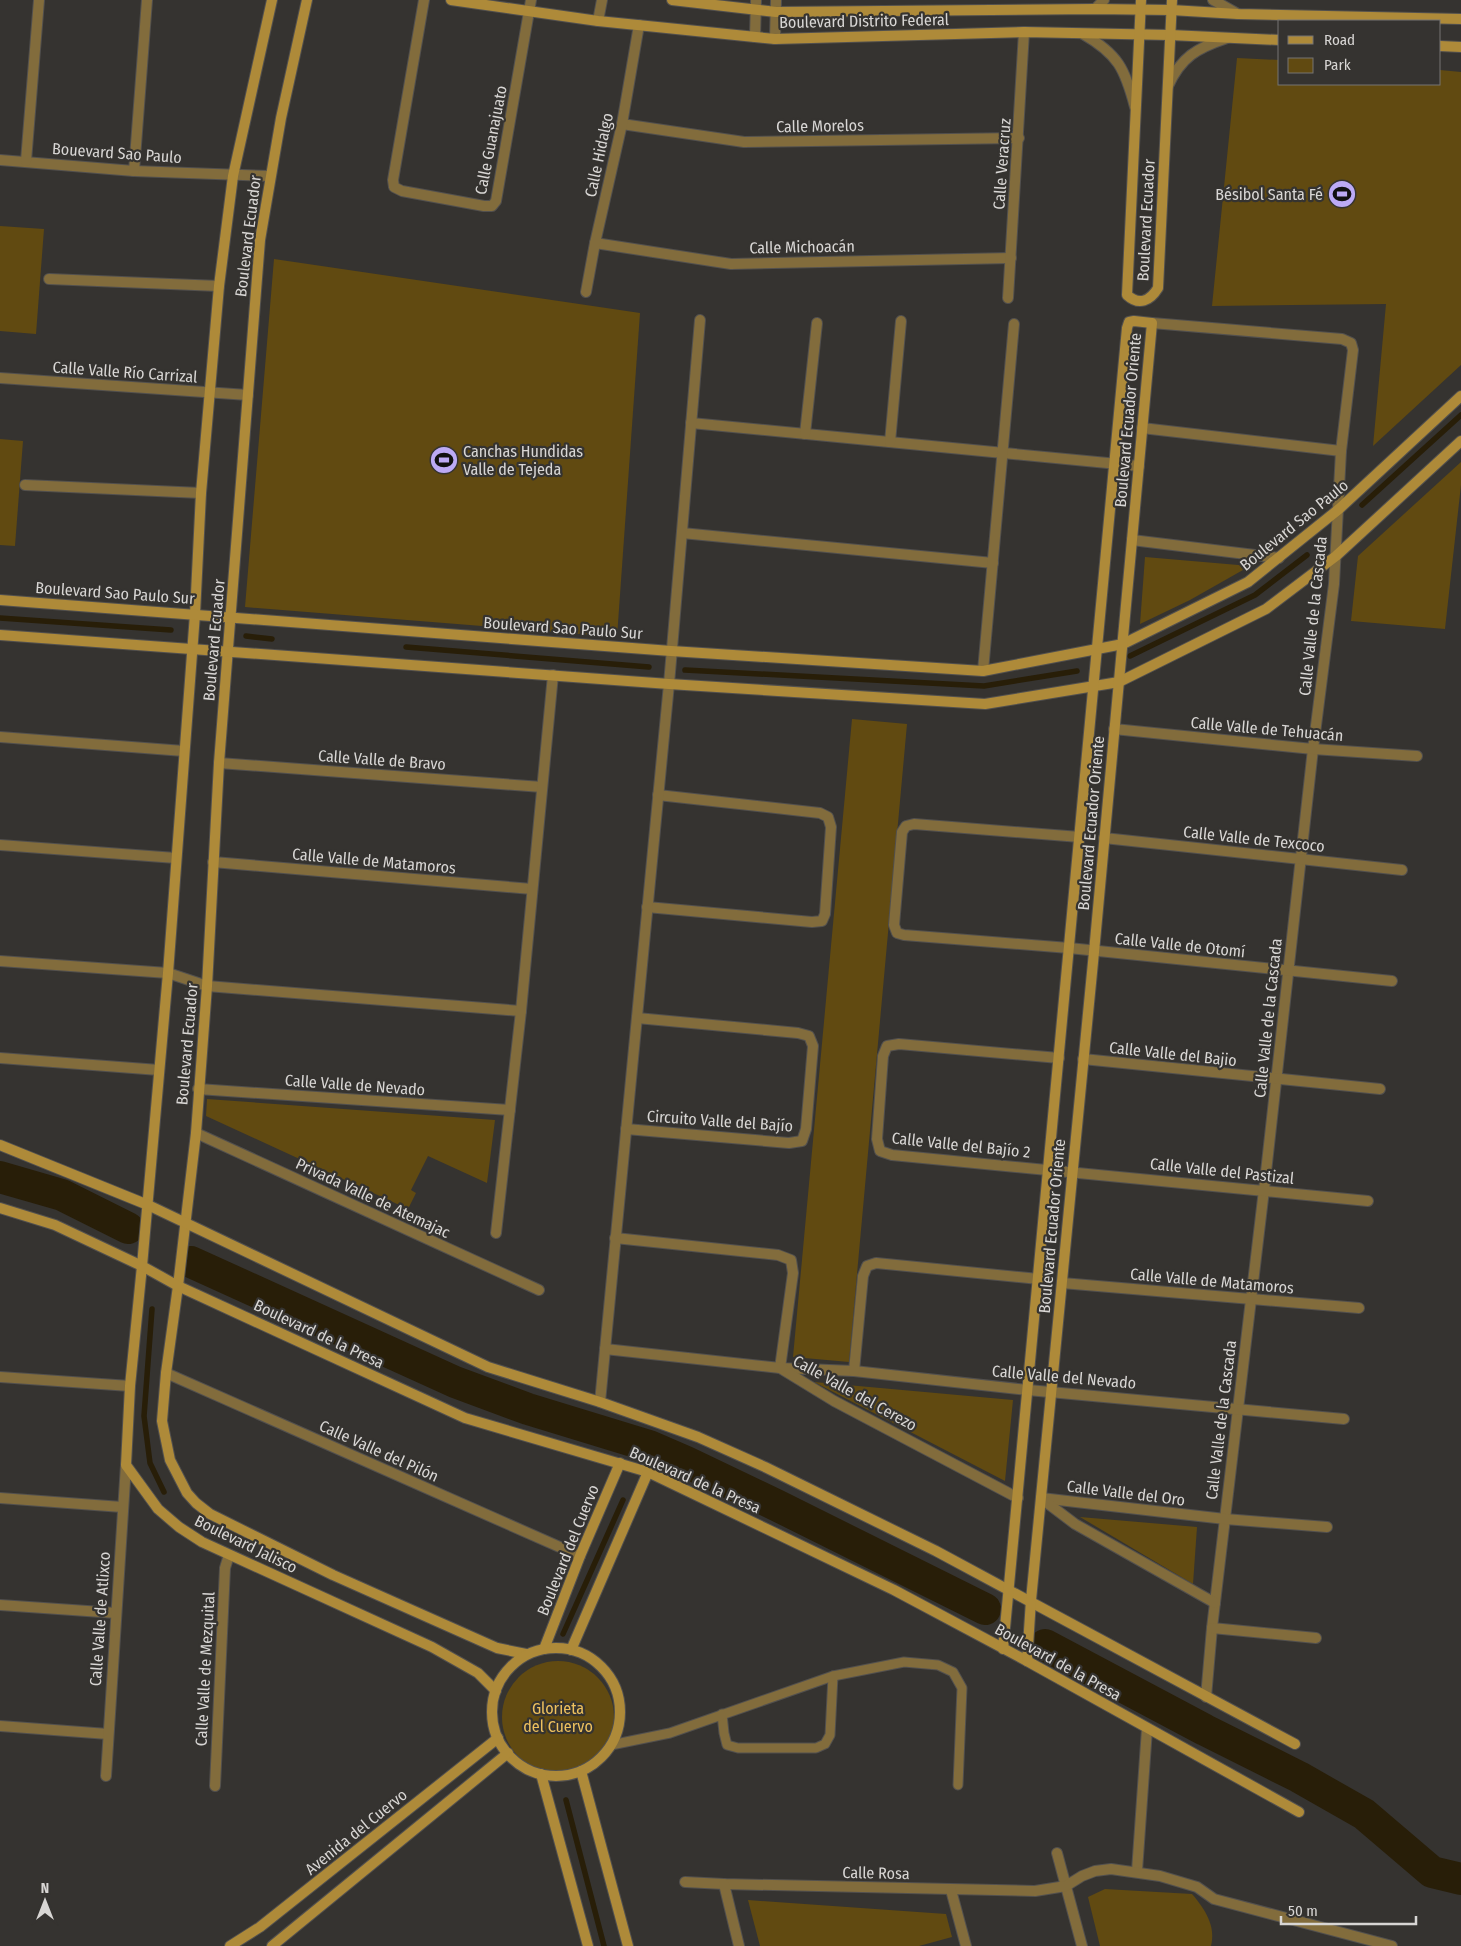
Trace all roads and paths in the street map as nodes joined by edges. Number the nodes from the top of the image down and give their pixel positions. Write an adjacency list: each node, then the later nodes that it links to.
1 (39, 0): 39 (street)
2 (147, 0): 40 (street)
3 (272, 0): 41 (street, Boulevard Ecuador)
4 (307, 0): 42 (street, Boulevard Ecuador)
5 (424, 0): 18 (street, Calle Guanajuato)
6 (451, 0): 18 (street, Boulevard Distrito Federal)
7 (531, 0): 18 (street, Calle Guanajuato)
8 (602, 0): 22 (street)
9 (672, 0): 17 (street, Boulevard Distrito Federal)
10 (756, 0): 17 (street)
11 (776, 0): 19 (street)
12 (1104, 0): 16 (street)
13 (1213, 0): 20 (street)
14 (1140, 5): 15 (street, Boulevard Distrito Federal); 16 (street, Boulevard Distrito Federal); 26 (street, Boulevard Ecuador)
15 (1171, 5): 20 (street, Boulevard Distrito Federal); 27 (street, Boulevard Ecuador)
16 (1095, 8): 19 (street, Boulevard Distrito Federal)
17 (756, 11): 19 (street, Boulevard Distrito Federal); 28 (street)
18 (530, 12): 22 (street, Boulevard Distrito Federal)
19 (776, 12): 30 (street)
20 (1238, 14): 21 (street, Boulevard Distrito Federal)
21 (1461, 19)
22 (598, 21): 23 (street, Boulevard Distrito Federal)
23 (639, 25): 28 (street, Boulevard Distrito Federal); 36 (street, Calle Hidalgo)
24 (1024, 32): 25 (street, Boulevard Distrito Federal); 30 (street, Boulevard Distrito Federal); 37 (street, Calle Veracruz)
25 (1083, 34): 26 (street, Boulevard Distrito Federal); 35 (street)
26 (1139, 35): 27 (street, Boulevard Distrito Federal); 35 (street, Boulevard Ecuador)
27 (1170, 35): 29 (street, Boulevard Distrito Federal); 34 (street, Boulevard Ecuador)
28 (754, 37): 30 (street, Boulevard Distrito Federal)
29 (1228, 38): 31 (street, Boulevard Distrito Federal); 34 (street)
30 (775, 39)
31 (1278, 40)
32 (1441, 46): 33 (street)
33 (1461, 47)
34 (1168, 87): 35 (street, Boulevard Ecuador)
35 (1135, 109)
36 (622, 124): 37 (street, Calle Morelos); 43 (street, Calle Hidalgo)
37 (1019, 138): 44 (street, Calle Veracruz)
38 (0, 160): 39 (street, Bouevard Sao Paulo)
39 (26, 161): 40 (street, Bouevard Sao Paulo)
40 (134, 171): 41 (street, Bouevard Sao Paulo)
41 (232, 176): 42 (street, Bouevard Sao Paulo); 46 (street, Boulevard Ecuador)
42 (270, 176): 56 (street, Boulevard Ecuador)
43 (595, 243): 44 (street, Calle Michoacán); 47 (street, Calle Hidalgo)
44 (1011, 258): 48 (street, Calle Veracruz)
45 (49, 279): 46 (street)
46 (219, 286): 55 (street, Boulevard Ecuador)
47 (586, 292)
48 (1008, 298)
49 (700, 320): 58 (street)
50 (901, 320): 62 (street)
51 (817, 323): 60 (street)
52 (1152, 323): 59 (street, Boulevard Ecuador Oriente); 63 (street, Calle Valle de la Cascada); 65 (street, Boulevard Ecuador Oriente)
53 (1014, 324): 64 (street)
54 (0, 378): 55 (street, Calle Valle Río Carrizal)
55 (210, 393): 56 (street, Calle Valle Río Carrizal); 68 (street, Boulevard Ecuador)
56 (248, 396): 77 (street, Boulevard Ecuador)
57 (1461, 396): 69 (street, Boulevard Sao Paulo)
58 (691, 423): 60 (street); 70 (street)
59 (1142, 428): 63 (street); 66 (street, Boulevard Ecuador Oriente)
60 (805, 434): 62 (street)
61 (1461, 441): 72 (street)
62 (890, 442): 64 (street)
63 (1341, 451): 69 (street, Calle Valle de la Cascada)
64 (1003, 453): 65 (street); 74 (street)
65 (1115, 463): 66 (street); 81 (street, Boulevard Ecuador Oriente)
66 (1139, 466): 71 (street, Boulevard Ecuador Oriente)
67 (25, 485): 68 (street)
68 (201, 493): 76 (street, Boulevard Ecuador)
69 (1339, 510): 72 (street, Calle Valle de la Cascada); 73 (street, Boulevard Sao Paulo)
70 (682, 533): 74 (street); 82 (street)
71 (1132, 540): 73 (street); 79 (street, Boulevard Ecuador Oriente)
72 (1336, 556): 86 (street); 91 (street, Calle Valle de la Cascada)
73 (1279, 558): 79 (street, Boulevard Sao Paulo)
74 (993, 563): 84 (street)
75 (0, 600): 76 (street, Boulevard Sao Paulo Sur)
76 (194, 614): 77 (street, Boulevard Sao Paulo Sur); 80 (street, Boulevard Ecuador)
77 (230, 617): 82 (street, Boulevard Sao Paulo Sur); 83 (street, Boulevard Ecuador)
78 (0, 635): 80 (street)
79 (1123, 644): 81 (street, Boulevard Sao Paulo Sur); 86 (street, Boulevard Ecuador Oriente)
80 (191, 649): 83 (street); 92 (street, Boulevard Ecuador)
81 (1097, 650): 84 (street, Boulevard Sao Paulo Sur); 88 (street, Boulevard Ecuador Oriente)
82 (671, 651): 84 (street, Boulevard Sao Paulo Sur); 87 (street)
83 (228, 652): 85 (street); 94 (street, Boulevard Ecuador)
84 (983, 671)
85 (553, 676): 87 (street); 95 (street)
86 (1118, 682): 88 (street); 89 (street, Boulevard Ecuador Oriente)
87 (669, 684): 88 (street); 96 (street)
88 (1094, 686): 97 (street, Boulevard Ecuador Oriente)
89 (1114, 729): 91 (street, Calle Valle de Tehuacán); 98 (street, Boulevard Ecuador Oriente)
90 (0, 737): 92 (street)
91 (1313, 749): 93 (street, Calle Valle de Tehuacán); 101 (street, Calle Valle de la Cascada)
92 (184, 751): 100 (street, Boulevard Ecuador)
93 (1417, 756)
94 (219, 763): 95 (street, Calle Valle de Bravo); 102 (street, Boulevard Ecuador)
95 (542, 787): 104 (street)
96 (658, 796): 105 (street); 105 (street)
97 (1080, 837): 106 (street, Boulevard Ecuador Oriente); 106 (street, Calle Valle de Otomí)
98 (1104, 838): 101 (street, Calle Valle de Texcoco); 107 (street, Boulevard Ecuador Oriente)
99 (0, 845): 100 (street)
100 (176, 858): 110 (street, Boulevard Ecuador)
101 (1301, 859): 103 (street, Calle Valle de Texcoco); 109 (street, Calle Valle de la Cascada)
102 (213, 862): 104 (street, Calle Valle de Matamoros); 112 (street, Boulevard Ecuador)
103 (1402, 870)
104 (532, 889): 113 (street)
105 (647, 907): 114 (street)
106 (1069, 948): 107 (street, Calle Valle de Otomí); 116 (street, Boulevard Ecuador Oriente)
107 (1094, 952): 109 (street, Calle Valle de Otomí); 117 (street, Boulevard Ecuador Oriente)
108 (0, 961): 110 (street)
109 (1288, 971): 111 (street, Calle Valle de Otomí); 119 (street, Calle Valle de la Cascada)
110 (168, 973): 112 (street); 118 (street, Boulevard Ecuador)
111 (1392, 982)
112 (208, 986): 113 (street); 120 (street, Boulevard Ecuador)
113 (520, 1011): 122 (street)
114 (637, 1018): 123 (street); 123 (street, Circuito Valle del Bajío)
115 (0, 1058): 118 (street)
116 (1059, 1058): 126 (street, Boulevard Ecuador Oriente); 126 (street, Calle Valle del Bajío 2)
117 (1083, 1059): 119 (street, Calle Valle del Bajio); 127 (street, Boulevard Ecuador Oriente)
118 (159, 1070): 130 (street, Boulevard Ecuador)
119 (1276, 1080): 121 (street, Calle Valle del Bajio); 128 (street, Calle Valle de la Cascada)
120 (198, 1089): 122 (street, Calle Valle de Nevado); 124 (street, Boulevard Ecuador)
121 (1380, 1089)
122 (510, 1110): 133 (street)
123 (626, 1129): 134 (street)
124 (196, 1133): 132 (street, Boulevard Ecuador); 139 (street, Privada Valle de Atemajac)
125 (0, 1145): 130 (street)
126 (1049, 1169): 127 (street, Calle Valle del Pastizal); 136 (street, Boulevard Ecuador Oriente)
127 (1072, 1172): 128 (street, Calle Valle del Pastizal); 137 (street, Boulevard Ecuador Oriente)
128 (1264, 1190): 129 (street, Calle Valle del Pastizal); 140 (street, Calle Valle de la Cascada)
129 (1368, 1201)
130 (148, 1205): 132 (street); 135 (street, Boulevard Ecuador)
131 (0, 1208): 135 (street, Boulevard de la Presa)
132 (186, 1224): 138 (street, Boulevard Ecuador); 150 (street)
133 (496, 1233)
134 (615, 1238): 142 (street); 143 (street)
135 (142, 1266): 138 (street, Boulevard de la Presa); 147 (street)
136 (1039, 1278): 144 (street); 148 (street, Boulevard Ecuador Oriente)
137 (1062, 1283): 140 (street, Calle Valle de Matamoros); 149 (street, Boulevard Ecuador Oriente)
138 (178, 1286): 145 (street, Boulevard Jalisco); 153 (street, Boulevard de la Presa)
139 (539, 1290)
140 (1250, 1300): 141 (street, Calle Valle de Matamoros); 151 (street, Calle Valle de la Cascada)
141 (1359, 1308)
142 (605, 1349): 143 (street, Calle Valle del Cerezo); 150 (street)
143 (780, 1368): 144 (street, Calle Valle del Nevado); 157 (street, Calle Valle del Cerezo)
144 (854, 1371): 148 (street, Calle Valle del Nevado)
145 (166, 1372): 163 (street, Calle Valle del Pilón); 174 (street, Boulevard Jalisco)
146 (0, 1377): 147 (street)
147 (130, 1386): 154 (street)
148 (1028, 1390): 149 (street, Calle Valle del Nevado); 157 (street, Boulevard Ecuador Oriente)
149 (1051, 1391): 151 (street, Calle Valle del Nevado); 158 (street, Boulevard Ecuador Oriente)
150 (600, 1402): 164 (street)
151 (1237, 1408): 152 (street, Calle Valle del Nevado); 160 (street, Calle Valle de la Cascada)
152 (1344, 1419)
153 (620, 1463): 155 (street, Boulevard de la Presa); 163 (street, Boulevard del Cuervo)
154 (126, 1465): 159 (street, Calle Valle de Atlixco); 162 (street, Boulevard Jalisco)
155 (648, 1472): 172 (street, Boulevard de la Presa); 173 (street)
156 (0, 1498): 159 (street)
157 (1018, 1498): 164 (street, Boulevard Ecuador Oriente)
158 (1041, 1498): 160 (street, Calle Valle del Oro); 165 (street, Boulevard Ecuador Oriente); 166 (street)
159 (122, 1507): 168 (street, Calle Valle de Atlixco)
160 (1225, 1519): 161 (street, Calle Valle del Oro); 166 (street, Calle Valle de la Cascada)
161 (1327, 1528)
162 (229, 1555): 177 (street, Boulevard Jalisco); 191 (street, Calle Valle de Mezquital)
163 (580, 1556): 171 (street, Boulevard del Cuervo)
164 (1008, 1589): 165 (street); 172 (street, Boulevard Ecuador Oriente)
165 (1031, 1600): 175 (street, Boulevard Ecuador Oriente); 178 (street)
166 (1215, 1603): 169 (street, Calle Valle de la Cascada)
167 (0, 1605): 168 (street)
168 (116, 1613): 182 (street, Calle Valle de Atlixco)
169 (1212, 1628): 170 (street); 178 (street, Calle Valle de la Cascada)
170 (1316, 1638)
171 (544, 1649): 173 (street); 174 (street)
172 (1004, 1649): 175 (street, Boulevard de la Presa)
173 (571, 1650): 185 (street)
174 (526, 1654): 177 (street)
175 (1027, 1661): 181 (street, Boulevard de la Presa)
176 (833, 1676): 179 (lane); 179 (lane); 190 (lane)
177 (496, 1691): 183 (street)
178 (1206, 1697): 184 (street)
179 (722, 1714): 185 (lane)
180 (0, 1726): 182 (street)
181 (1147, 1729): 192 (street, Boulevard de la Presa); 194 (street)
182 (108, 1734): 189 (street, Calle Valle de Atlixco)
183 (498, 1738): 186 (street); 200 (street, Avenida del Cuervo)
184 (1295, 1744)
185 (611, 1745): 187 (street)
186 (508, 1754): 188 (street); 201 (street)
187 (581, 1771): 188 (street); 203 (street)
188 (541, 1774): 202 (street)
189 (106, 1776)
190 (958, 1785)
191 (215, 1786)
192 (1299, 1812)
193 (1057, 1853): 197 (street)
194 (1137, 1871): 197 (street); 206 (street)
195 (685, 1882): 196 (street, Calle Rosa)
196 (724, 1884): 198 (street, Calle Rosa); 204 (street)
197 (1066, 1886): 198 (street, Calle Rosa); 205 (street)
198 (951, 1890): 199 (street)
199 (964, 1945)
200 (230, 1946)
201 (272, 1946)
202 (588, 1946)
203 (628, 1946)
204 (739, 1946)
205 (1082, 1946)
206 (1392, 1946)

